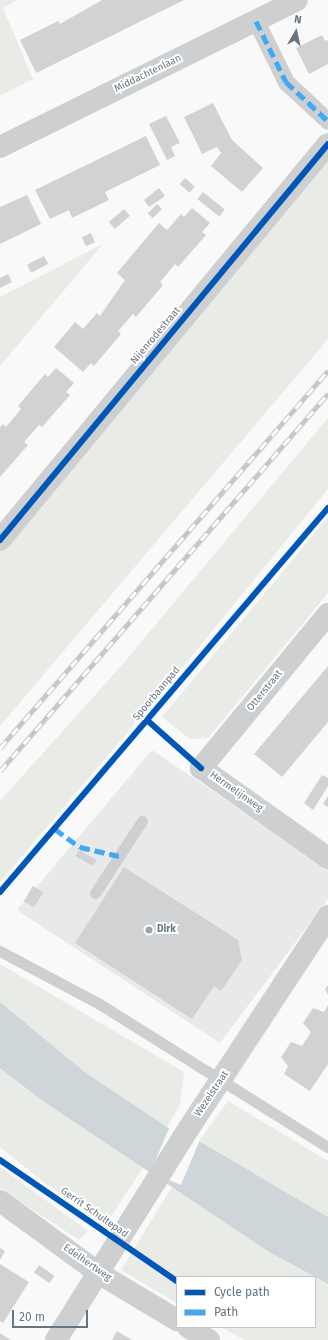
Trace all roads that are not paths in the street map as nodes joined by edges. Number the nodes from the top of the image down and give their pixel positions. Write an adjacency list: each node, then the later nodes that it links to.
1 (297, 0): 2 (street, Middachtenlaan)
2 (256, 21): 3 (street); 5 (street, Middachtenlaan)
3 (328, 121)
4 (328, 144): 6 (street, Nijenrodestraat)
5 (0, 147)
6 (0, 540)
7 (328, 614): 8 (street, Otterstraat)
8 (201, 768): 10 (street, Hermelijnweg)
9 (142, 821): 11 (lane)
10 (328, 858)
11 (95, 893)
12 (328, 916): 14 (street, Wezelstraat)
13 (0, 951): 14 (lane)
14 (221, 1080): 15 (lane); 17 (street, Wezelstraat)
15 (328, 1147)
16 (0, 1201): 17 (street, Edelhertweg)
17 (100, 1274): 18 (street, Edelhertweg); 20 (street, Wezelstraat)
18 (176, 1319)
19 (190, 1328): 21 (street)
20 (56, 1340)
21 (210, 1340)

